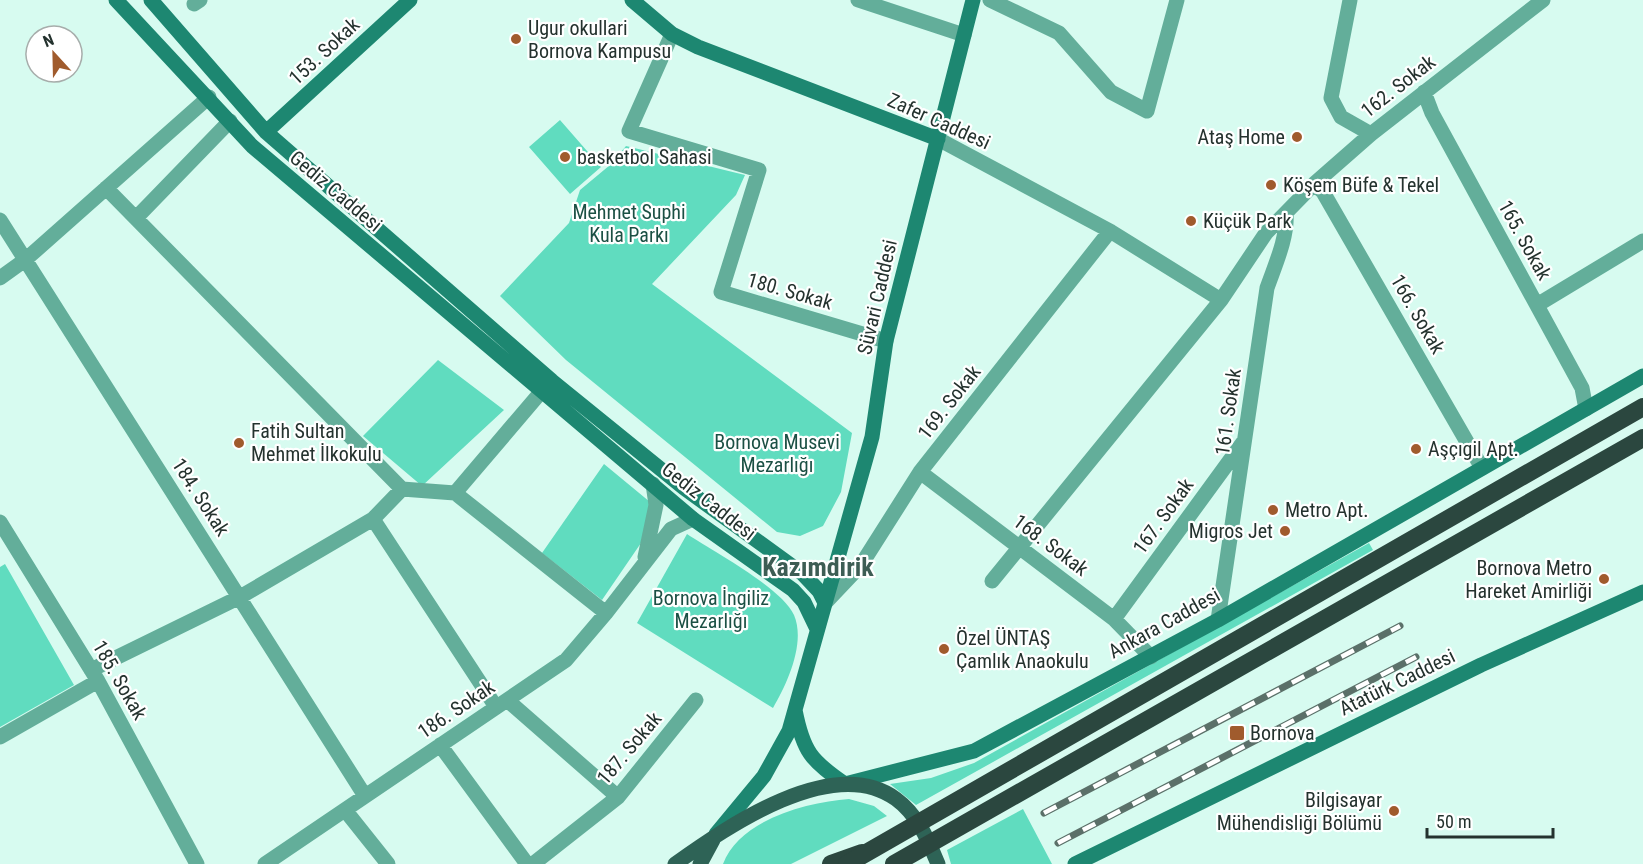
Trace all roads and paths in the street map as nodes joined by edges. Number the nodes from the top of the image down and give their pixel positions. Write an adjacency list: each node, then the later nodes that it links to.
1 (116, 0): 14 (main road, Gediz Caddesi)
2 (151, 0): 16 (main road, Gediz Caddesi)
3 (410, 0): 16 (main road, 153. Sokak)
4 (632, 0): 11 (main road, Zafer Caddesi)
5 (858, 0): 12 (street)
6 (973, 0): 12 (main road, Süvari Caddesi)
7 (990, 0): 8 (street)
8 (1177, 0)
9 (1350, 0): 17 (street)
10 (1543, 0): 13 (street, 162. Sokak)
11 (672, 34): 18 (main road, Zafer Caddesi); 30 (street, 180. Sokak)
12 (964, 35): 18 (main road, Süvari Caddesi)
13 (1424, 93): 17 (street, 162. Sokak); 29 (street, 165. Sokak)
14 (208, 97): 15 (main road, Gediz Caddesi); 20 (street)
15 (230, 121): 22 (street); 32 (main road, Gediz Caddesi)
16 (266, 132): 51 (main road, Gediz Caddesi)
17 (1371, 134): 19 (street, 162. Sokak)
18 (938, 139): 24 (street, Zafer Caddesi); 30 (main road, Süvari Caddesi)
19 (1314, 184): 21 (street, 162. Sokak); 37 (street, 166. Sokak)
20 (106, 188): 22 (street); 26 (street)
21 (1286, 213): 28 (street, 162. Sokak); 35 (street, 161. Sokak)
22 (136, 218): 40 (street)
23 (0, 220): 26 (street, 184. Sokak)
24 (1110, 231): 28 (street, Zafer Caddesi); 38 (street, 169. Sokak)
25 (1643, 241): 29 (street)
26 (25, 260): 27 (street); 50 (street, 184. Sokak)
27 (0, 278)
28 (1221, 300): 46 (street, 162. Sokak)
29 (1537, 305): 34 (street, 165. Sokak)
30 (885, 341): 51 (main road, Süvari Caddesi)
31 (1643, 376): 34 (main road, Ankara Caddesi)
32 (541, 393): 39 (main road, Gediz Caddesi); 41 (street)
33 (1643, 407): 68 (highway, bridge)
34 (1586, 409): 37 (main road, Ankara Caddesi)
35 (1246, 438): 53 (street, 167. Sokak); 54 (street, 161. Sokak)
36 (1643, 438): 78 (highway, bridge)
37 (1482, 468): 54 (main road, Ankara Caddesi)
38 (920, 472): 46 (street, 168. Sokak); 51 (street, 169. Sokak)
39 (653, 484): 43 (main road, Gediz Caddesi); 47 (street, 186. Sokak)
40 (402, 489): 41 (street); 42 (street)
41 (455, 493): 52 (street)
42 (373, 519): 50 (street); 59 (street)
43 (693, 519): 47 (street, 186. Sokak); 55 (main road, Gediz Caddesi)
44 (0, 522): 45 (street, 185. Sokak)
45 (6, 543): 57 (street, 185. Sokak)
46 (1019, 548): 48 (street, 162. Sokak); 53 (street, 168. Sokak)
47 (644, 560): 52 (street, 186. Sokak)
48 (992, 581)
49 (1643, 592): 80 (main road, Atatürk Caddesi)
50 (240, 597): 57 (street); 64 (street, 184. Sokak)
51 (825, 603): 55 (main road)
52 (606, 613): 59 (street, 186. Sokak)
53 (1114, 619): 56 (street, 168. Sokak)
54 (1218, 620): 56 (main road, Ankara Caddesi)
55 (817, 629): 60 (main road)
56 (1150, 657): 63 (main road, Ankara Caddesi)
57 (95, 676): 61 (street); 69 (street, 185. Sokak)
58 (696, 700): 65 (street, 187. Sokak)
59 (502, 703): 62 (street, 186. Sokak); 65 (street)
60 (795, 710): 63 (main road); 67 (main road)
61 (0, 736)
62 (440, 745): 64 (street, 186. Sokak); 72 (street)
63 (845, 784): 67 (main road); 79 (main road)
64 (365, 796): 66 (street, 186. Sokak)
65 (618, 797): 73 (street, 187. Sokak)
66 (345, 810): 70 (street, 186. Sokak); 71 (street)
67 (716, 834): 74 (main road); 75 (main road)
68 (878, 847): 76 (highway, bridge); 77 (highway, bridge)
69 (197, 864)
70 (265, 864)
71 (388, 864)
72 (527, 864)
73 (533, 864)
74 (675, 864)
75 (700, 864)
76 (831, 864)
77 (847, 864)
78 (894, 864)
79 (938, 864)
80 (1075, 864)

